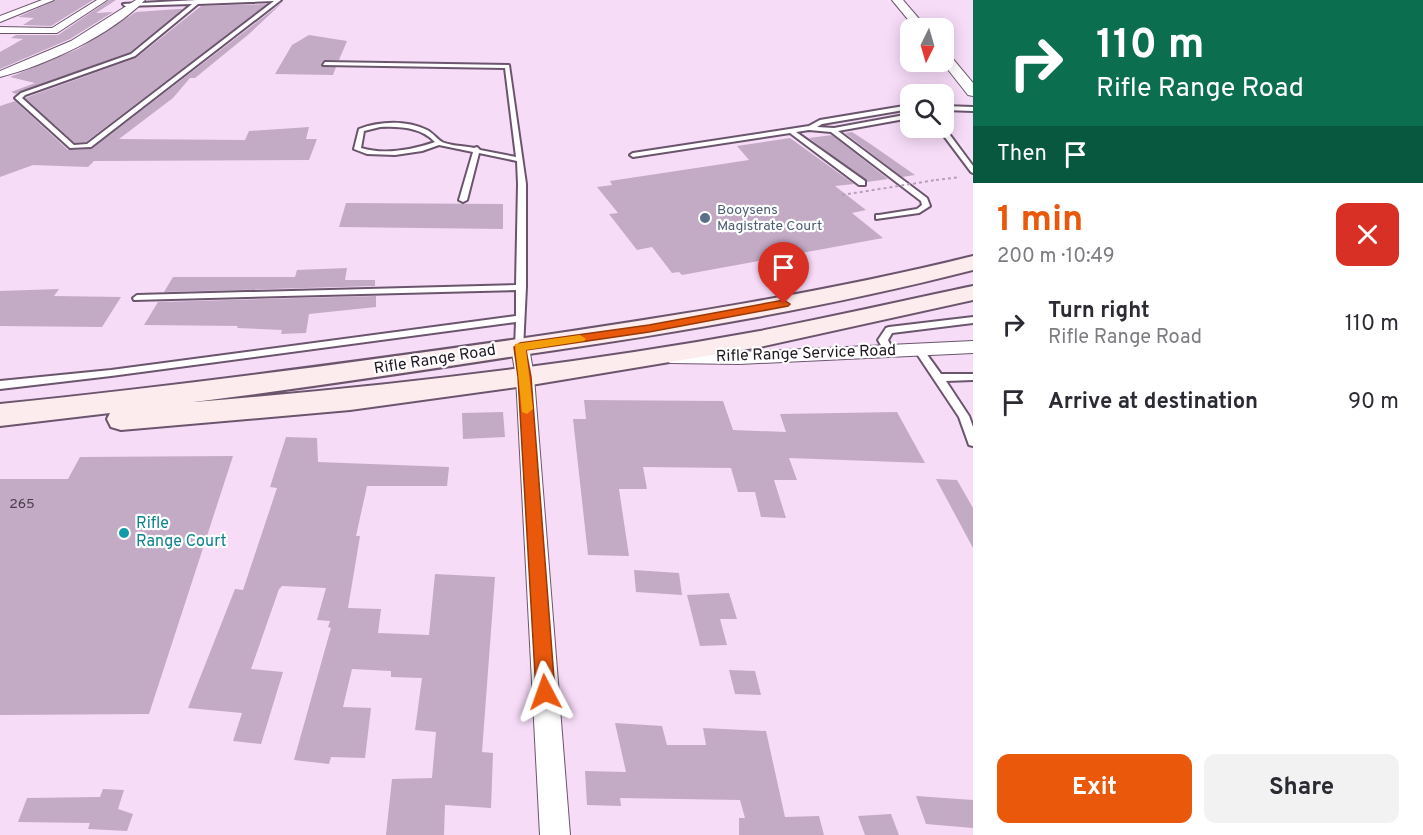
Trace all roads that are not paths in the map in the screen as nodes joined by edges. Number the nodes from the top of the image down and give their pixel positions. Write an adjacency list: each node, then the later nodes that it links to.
1 (50, 0): 8 (street)
2 (104, 0): 9 (street)
3 (278, 0): 5 (lane); 5 (lane)
4 (897, 0): 7 (street)
5 (198, 2): 6 (lane)
6 (131, 4): 11 (street); 13 (street)
7 (912, 18)
8 (0, 19)
9 (0, 30)
10 (324, 64): 27 (lane)
11 (0, 68)
12 (954, 68): 14 (street)
13 (0, 74)
14 (973, 92)
15 (954, 108): 17 (lane)
16 (900, 109): 19 (lane)
17 (973, 109)
18 (900, 118): 22 (lane)
19 (820, 122): 20 (lane); 22 (lane)
20 (809, 128): 21 (lane); 22 (lane)
21 (791, 130): 26 (lane); 29 (lane)
22 (832, 130): 31 (lane)
23 (948, 138): 28 (lane)
24 (439, 142): 24 (lane); 25 (lane)
25 (477, 149): 27 (lane); 30 (lane)
26 (633, 154)
27 (519, 160): 33 (lane)
28 (973, 171)
29 (862, 183)
30 (463, 200)
31 (879, 217)
32 (973, 263): 38 (main road, Rifle Range Road)
33 (522, 287): 35 (lane); 36 (lane)
34 (973, 293): 42 (main road, Rifle Range Road)
35 (137, 298)
36 (521, 318): 38 (lane); 46 (lane)
37 (973, 320): 41 (lane)
38 (520, 347): 43 (street); 47 (main road, Rifle Range Road)
39 (973, 347): 40 (street, Rifle Range Service Road)
40 (920, 351): 41 (street, Rifle Range Service Road); 44 (lane)
41 (889, 352): 42 (street, Rifle Range Service Road)
42 (638, 357): 43 (main road, Rifle Range Road)
43 (525, 377): 48 (main road, Rifle Range Road); 50 (street)
44 (939, 378): 45 (lane); 49 (lane)
45 (973, 378)
46 (0, 385)
47 (0, 415)
48 (0, 429)
49 (973, 442)
50 (555, 835)

